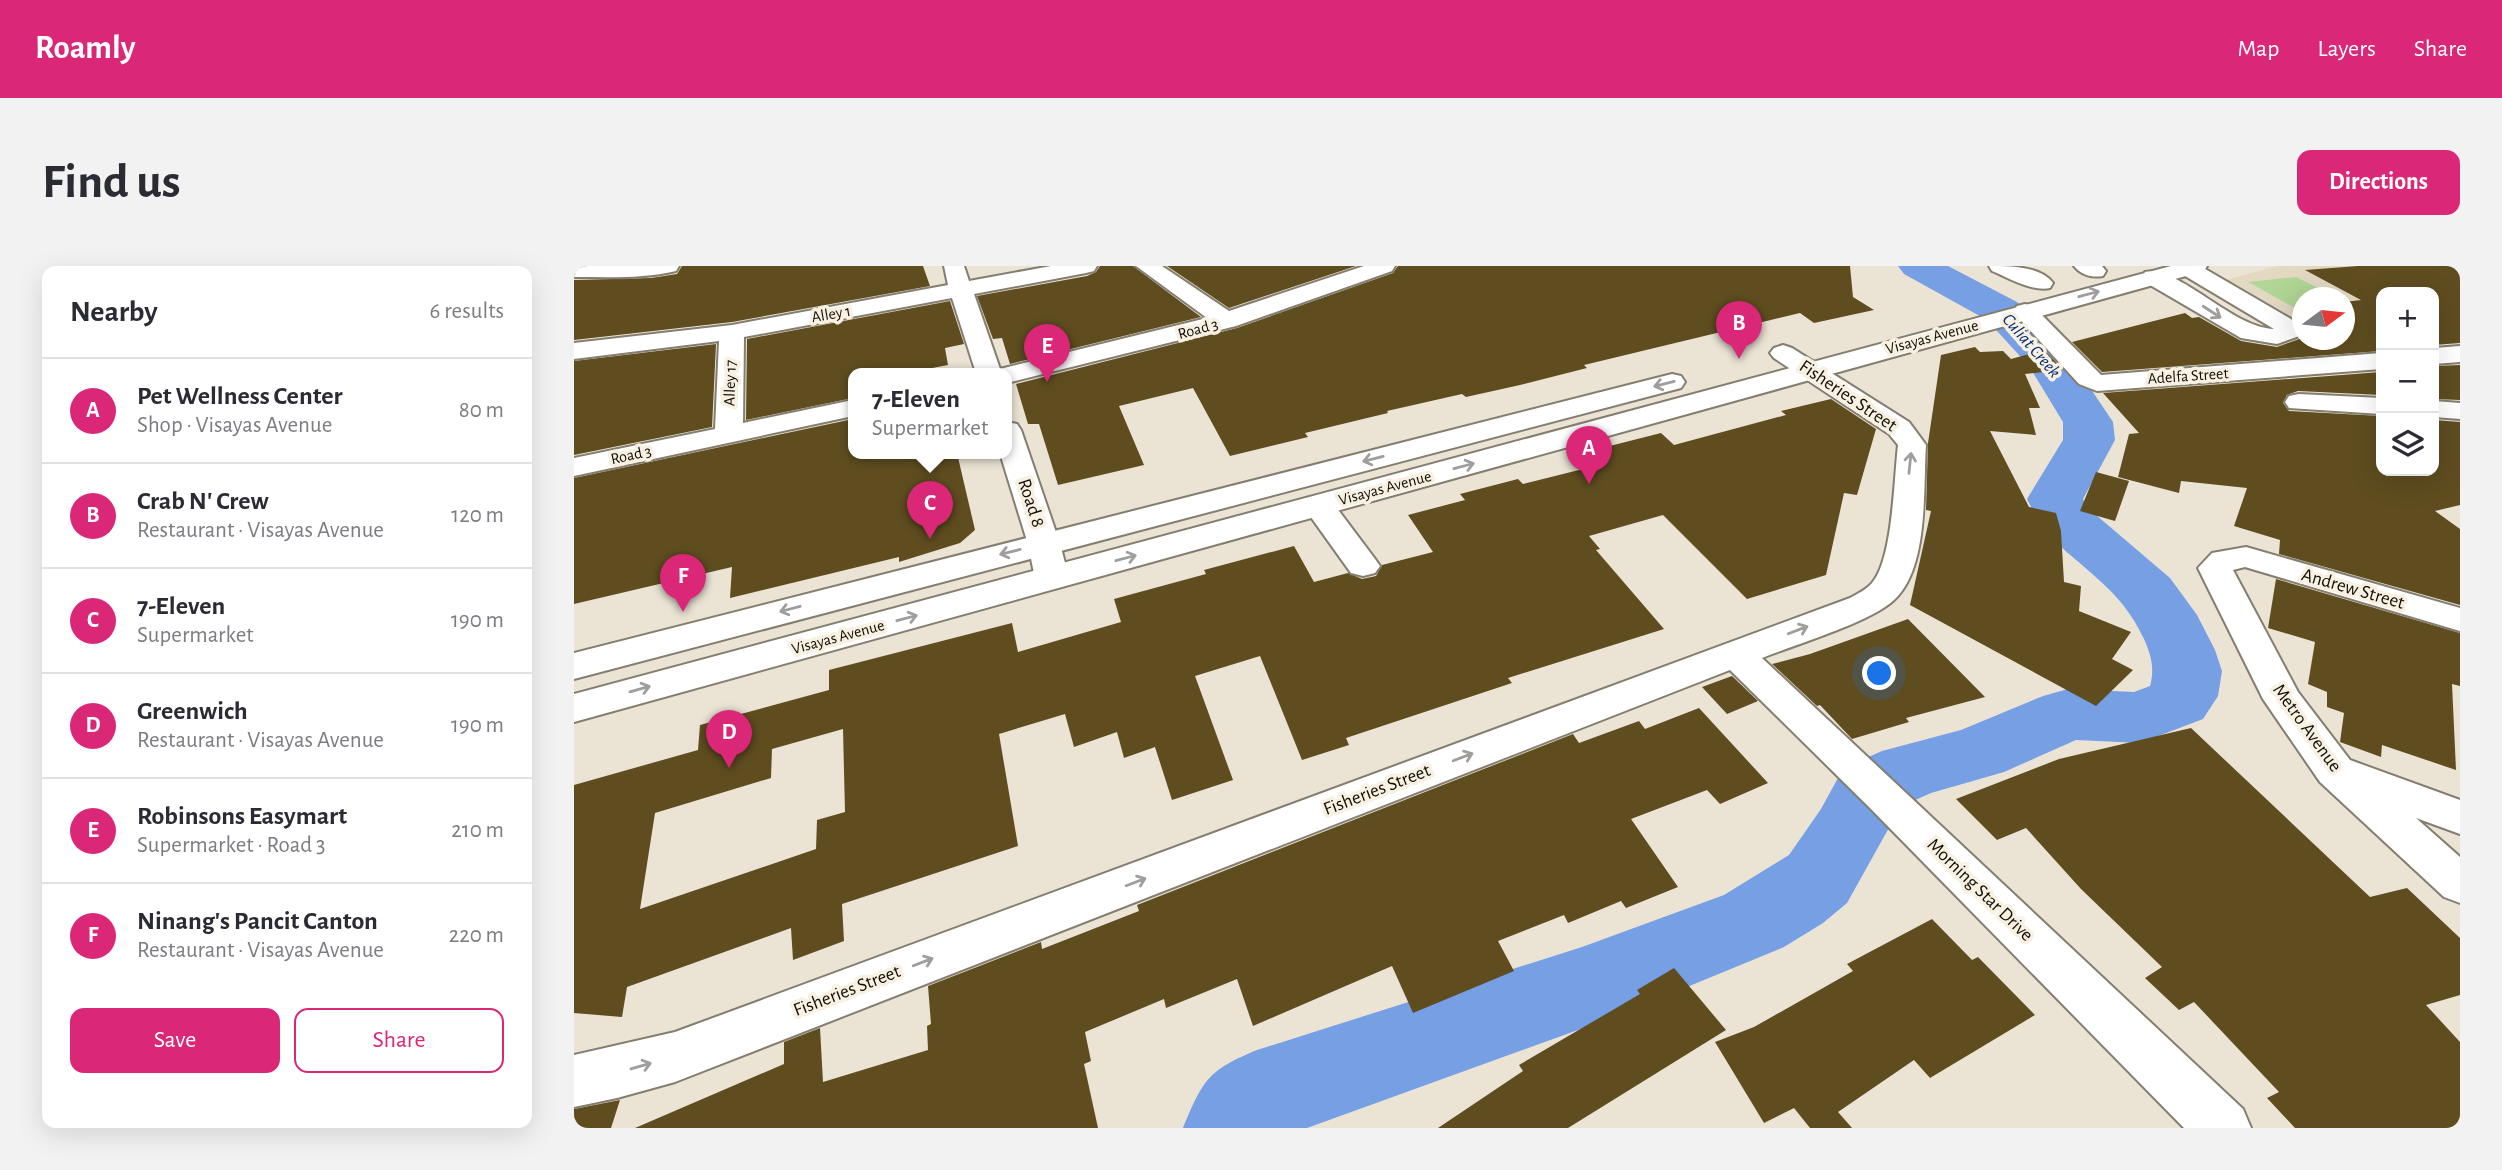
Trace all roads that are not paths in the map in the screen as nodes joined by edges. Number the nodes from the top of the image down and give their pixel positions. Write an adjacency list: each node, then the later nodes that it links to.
1 (668, 266): 9 (street)
2 (954, 266): 12 (street)
3 (1086, 266): 12 (street, Alley 1)
4 (1147, 266): 15 (street)
5 (1384, 266): 15 (street, Road 3)
6 (2000, 266): 11 (street)
7 (2192, 267): 10 (street, Visayas Avenue); 10 (street, one-way to 7)
8 (2098, 268): 11 (street, Visayas Avenue)
9 (574, 270)
10 (2154, 277): 13 (street, Visayas Avenue, one-way to 10)
11 (2042, 284): 13 (street, Visayas Avenue)
12 (962, 290): 16 (street, Alley 1); 25 (street)
13 (2018, 302): 14 (street, Visayas Avenue); 24 (street, Adelfa Street)
14 (1969, 315): 17 (street, Visayas Avenue); 18 (street, Visayas Avenue)
15 (1228, 321): 27 (street, Road 3)
16 (732, 332): 19 (street, Alley 1); 34 (street, Alley 17)
17 (1858, 332): 18 (street); 20 (street, Visayas Avenue)
18 (1887, 349): 26 (street, Visayas Avenue)
19 (574, 351)
20 (1783, 353): 26 (street, Fisheries Street); 38 (street, Visayas Avenue, one-way to 38)
21 (2460, 354): 22 (street)
22 (2439, 356)
23 (2376, 361): 24 (street, Adelfa Street)
24 (2345, 364): 28 (street)
25 (987, 368)
26 (1810, 370): 37 (street, Visayas Avenue, one-way to 26); 43 (street, Fisheries Street, one-way to 26)
27 (1012, 374)
28 (2376, 383)
29 (2299, 402): 30 (street)
30 (2376, 406)
31 (848, 409): 34 (street, Road 3)
32 (2439, 409): 33 (street)
33 (2460, 411)
34 (729, 435): 36 (street, Road 3)
35 (1012, 445): 38 (street, Road 8)
36 (574, 467)
37 (1319, 506): 40 (street); 41 (street, Visayas Avenue, one-way to 37)
38 (1044, 544): 41 (street, Road 8); 44 (street, Visayas Avenue, one-way to 44)
39 (2246, 557): 42 (street, Andrew Street); 46 (street, Metro Avenue)
40 (1363, 566)
41 (1052, 578): 45 (street, Visayas Avenue, one-way to 41)
42 (2460, 620)
43 (1734, 654): 49 (street, Fisheries Street, one-way to 43); 50 (street, Morning Star Drive)
44 (574, 666)
45 (574, 708)
46 (2334, 771): 47 (street); 48 (street, Metro Avenue)
47 (2460, 817)
48 (2460, 884)
49 (574, 1081)
50 (2223, 1128)

